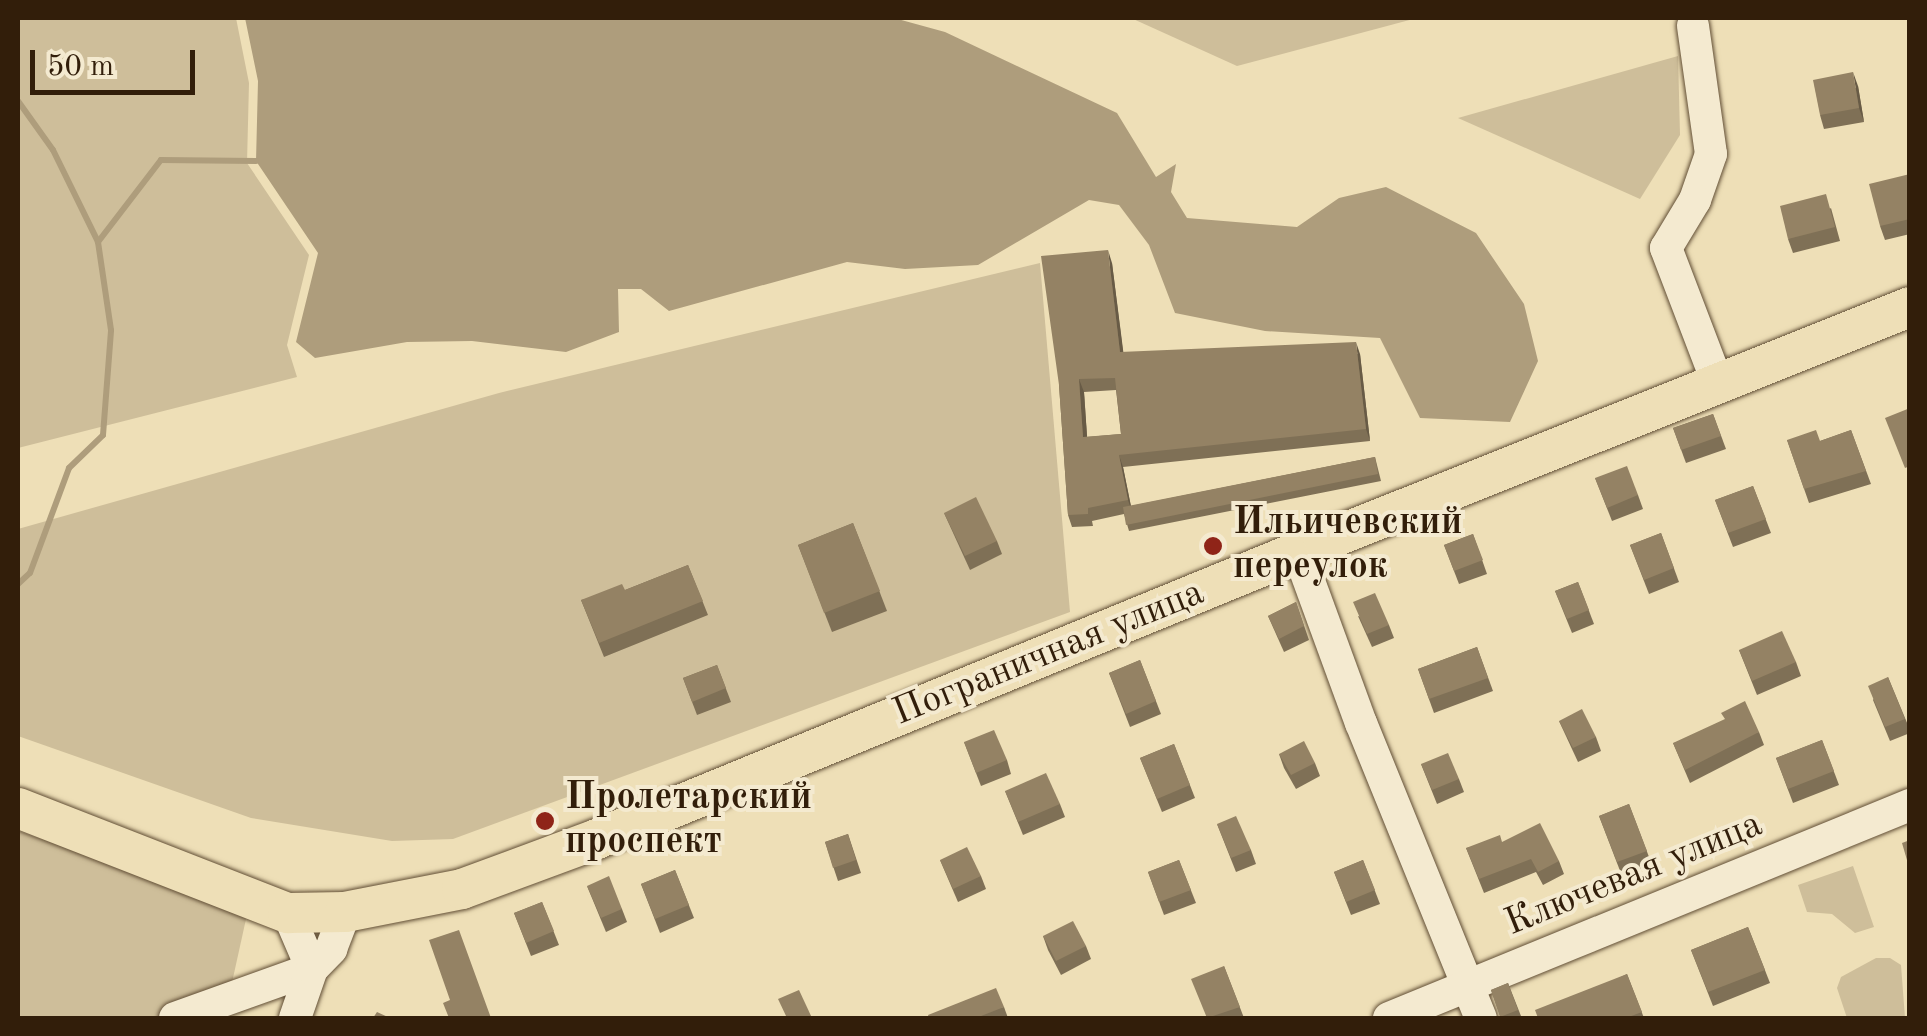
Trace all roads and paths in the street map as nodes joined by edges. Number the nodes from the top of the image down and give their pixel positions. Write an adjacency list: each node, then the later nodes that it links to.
1 (1692, 26): 3 (street)
2 (1910, 307): 3 (main road, Пограничная улица)
3 (1718, 384): 4 (main road, Пограничная улица)
4 (1298, 551): 7 (main road, Пограничная улица); 10 (street)
5 (1910, 805): 10 (street, Ключевая улица)
6 (18, 808): 8 (main road)
7 (345, 912): 8 (main road, Пограничная улица); 9 (street)
8 (288, 913): 9 (street)
9 (312, 969): 11 (street); 12 (street)
10 (1468, 986): 13 (street, Ключевая улица); 14 (street)
11 (174, 1018)
12 (295, 1018)
13 (1388, 1018)
14 (1481, 1018)

